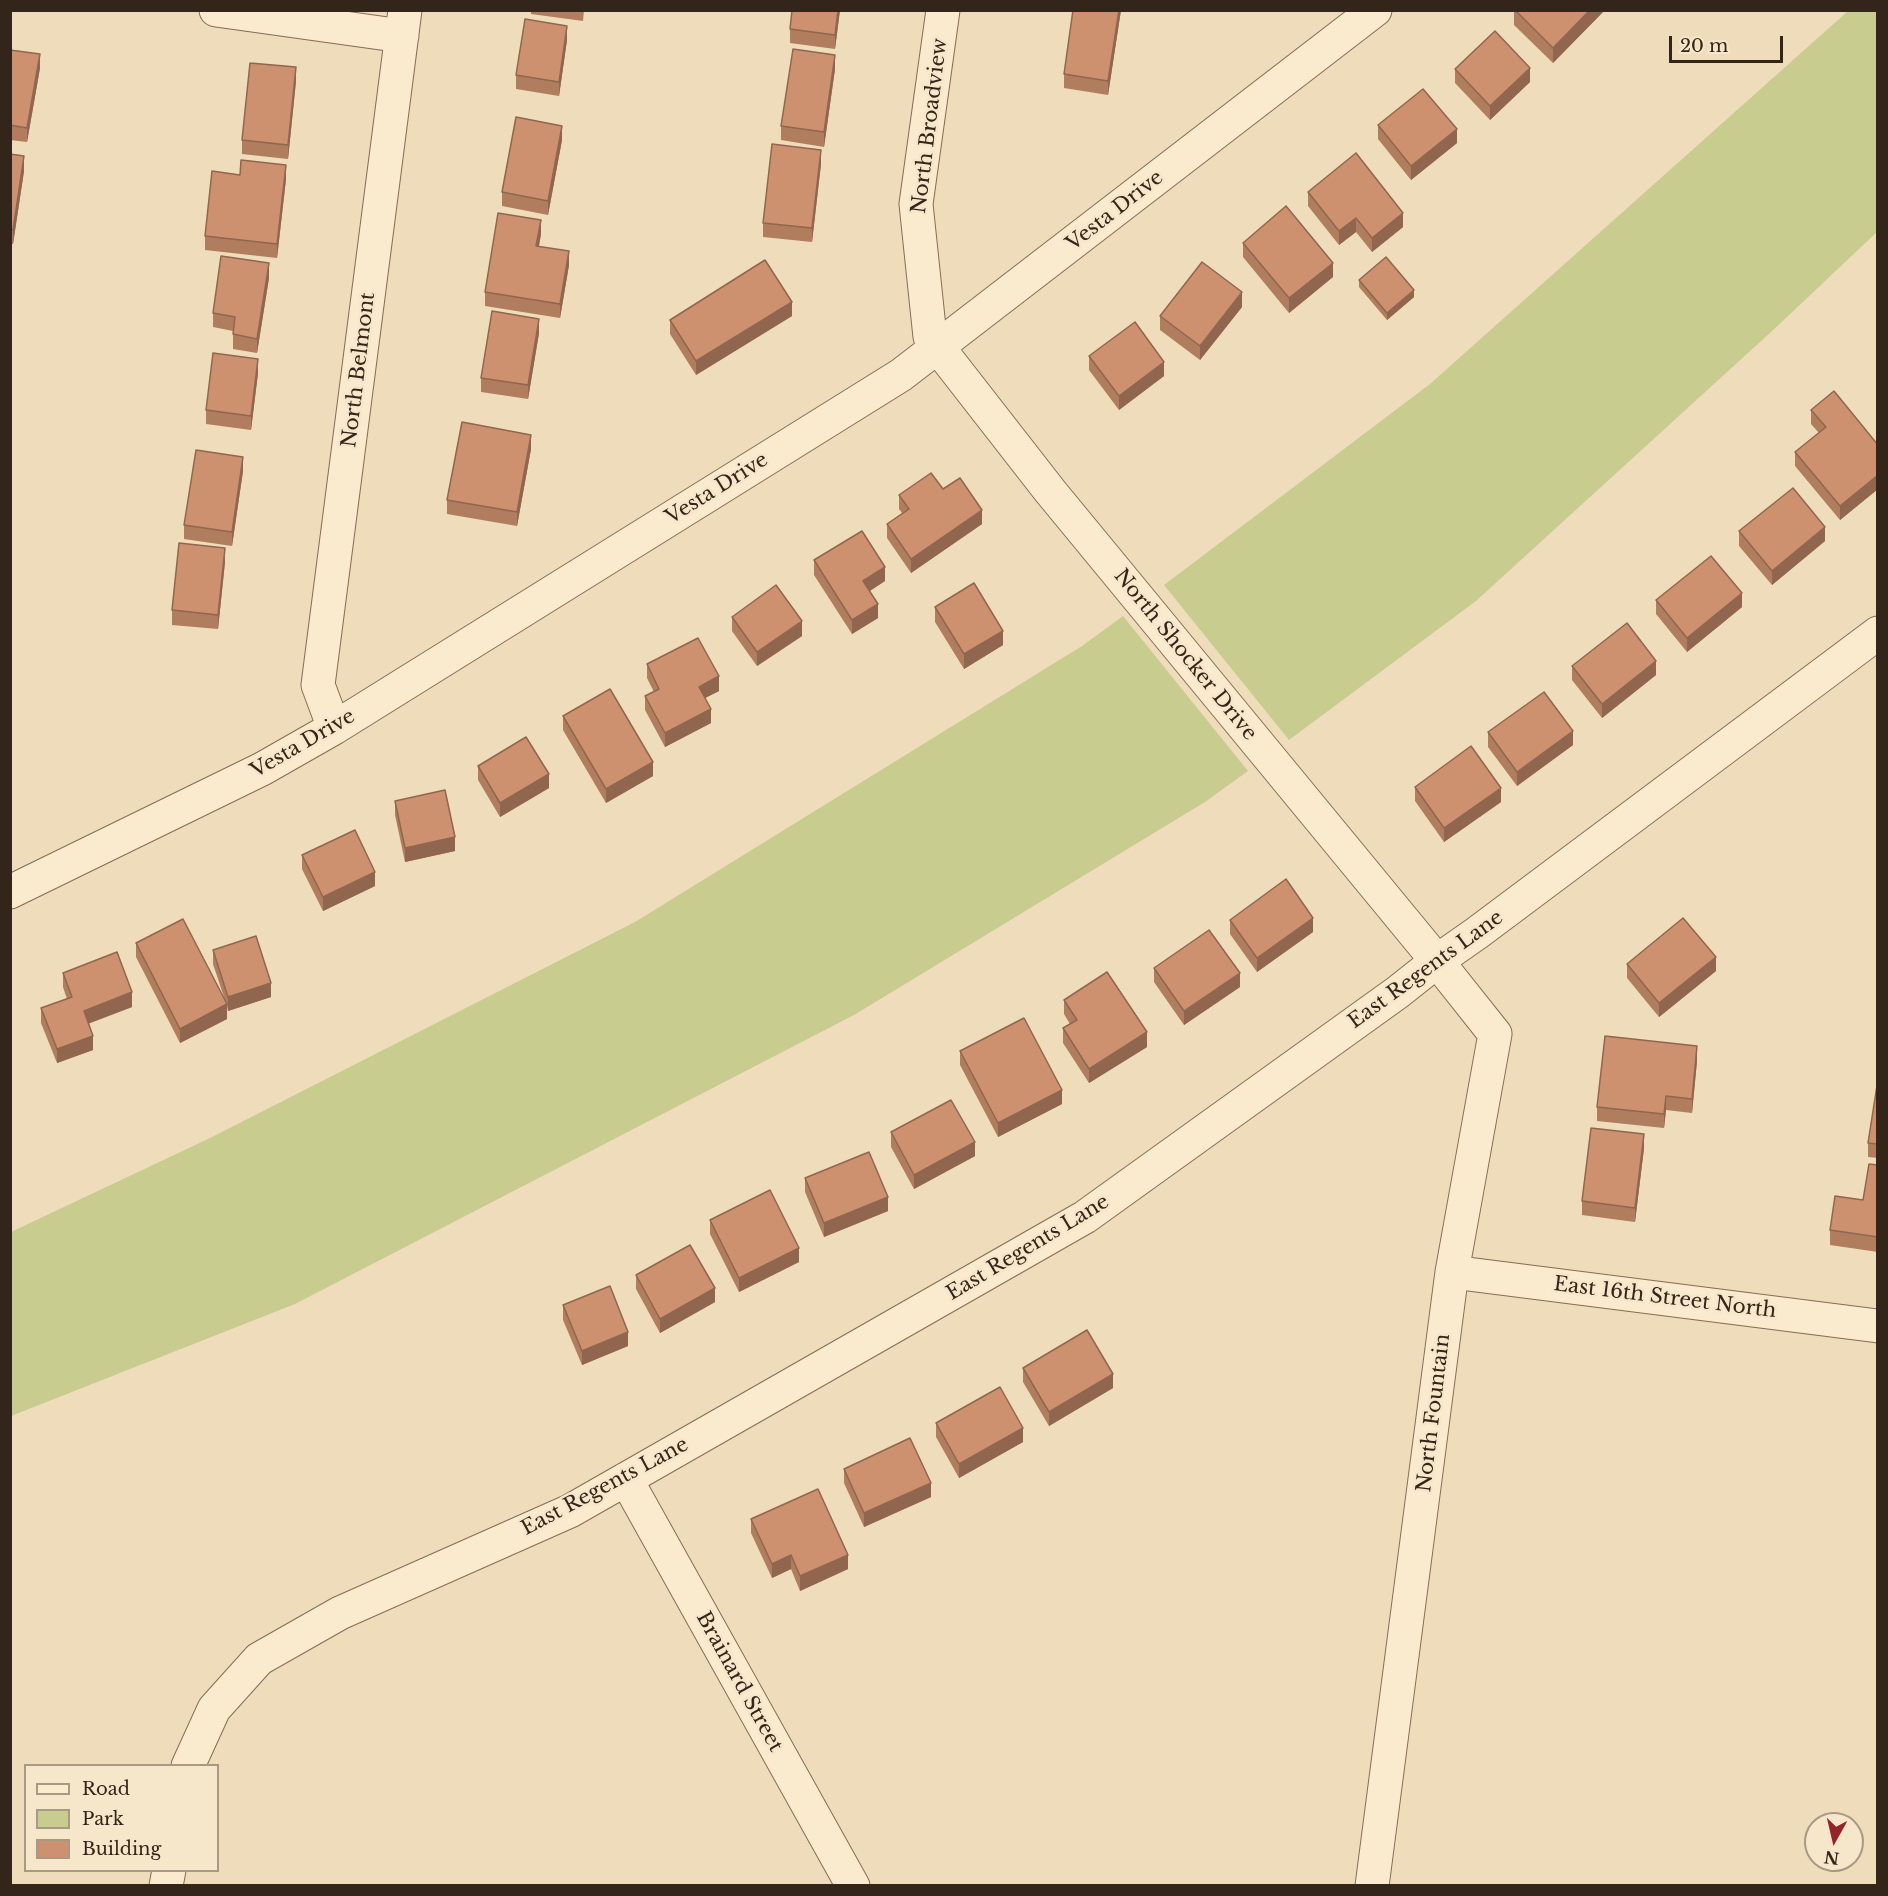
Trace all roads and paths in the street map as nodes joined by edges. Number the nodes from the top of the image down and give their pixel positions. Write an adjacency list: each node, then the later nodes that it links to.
1 (216, 10): 4 (street)
2 (943, 10): 5 (street, North Broadview)
3 (1375, 10): 5 (street, Vesta Drive)
4 (404, 23): 7 (street, North Belmont)
5 (938, 346): 7 (street, Vesta Drive); 9 (street, North Shocker Drive)
6 (1878, 633): 9 (street, East Regents Lane)
7 (334, 728): 8 (street, Vesta Drive)
8 (10, 892)
9 (1437, 961): 10 (street, North Fountain); 12 (street, East Regents Lane)
10 (1452, 1272): 11 (street, East 16th Street North); 15 (street, North Fountain)
11 (1878, 1326)
12 (626, 1479): 13 (street, East Regents Lane); 14 (street, Brainard Street)
13 (189, 1764)
14 (853, 1886)
15 (1372, 1886)

